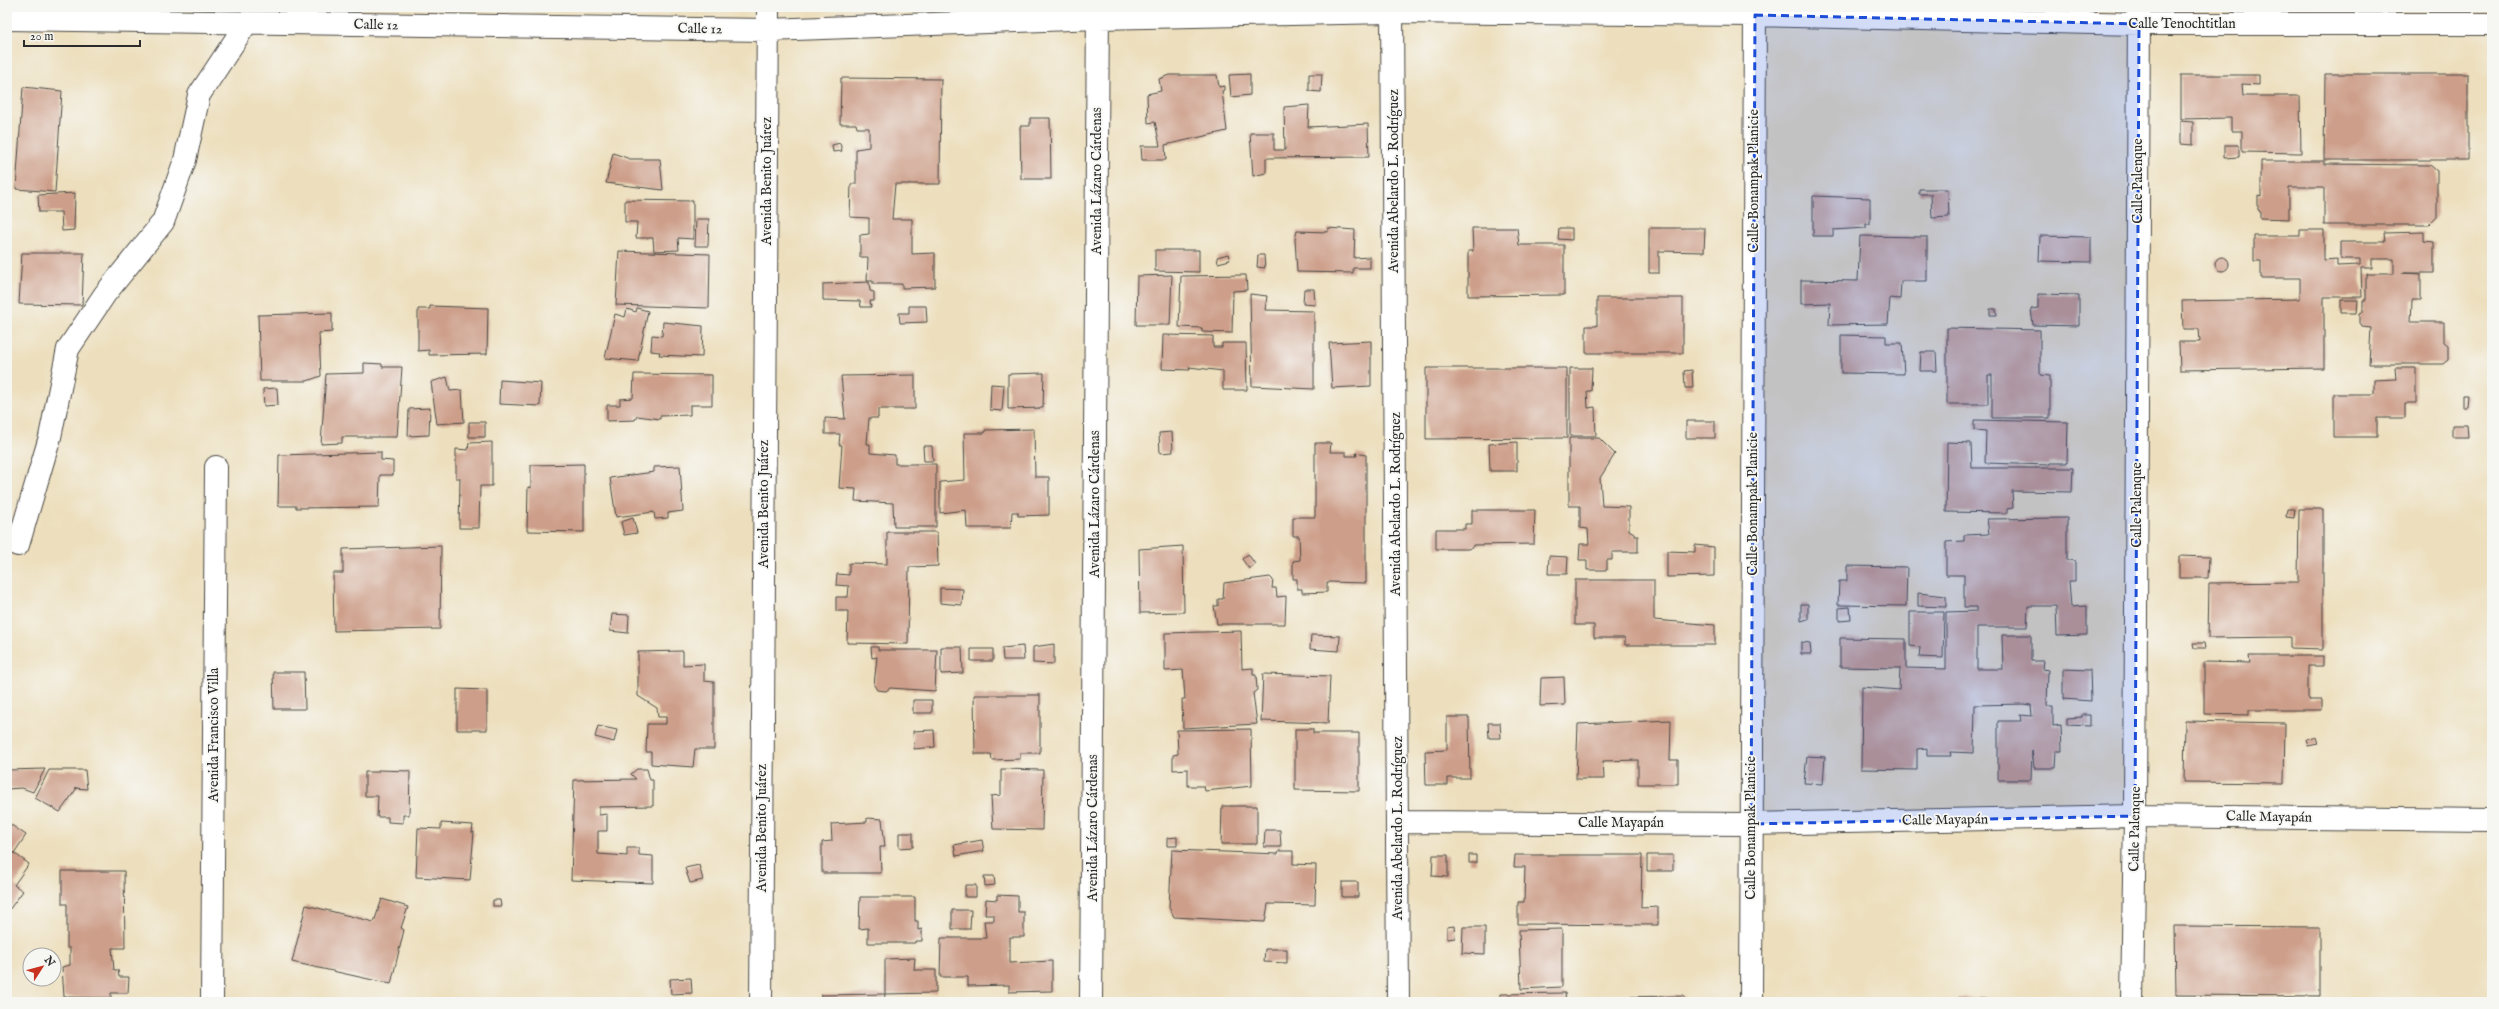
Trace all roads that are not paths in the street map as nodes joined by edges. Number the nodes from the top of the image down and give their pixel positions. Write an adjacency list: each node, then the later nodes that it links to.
1 (768, 7): 10 (street, Avenida Benito Juárez)
2 (1392, 9): 3 (street, Calle Tenochtitlan); 4 (street, Calle 12); 15 (street, Avenida Abelardo L. Rodríguez)
3 (1755, 11): 6 (street, Calle Tenochtitlan); 16 (street, Calle Bonampak Planicie)
4 (1098, 12): 10 (street, Calle 12); 19 (street, Avenida Lázaro Cárdenas)
5 (191, 15): 7 (street, Calle 12); 8 (street, Calle 12)
6 (2139, 16): 9 (street, Calle Tenochtitlan); 13 (street, Calle Palenque)
7 (7, 19)
8 (246, 24): 10 (street, Calle 12); 12 (street)
9 (2492, 24)
10 (768, 30): 18 (street, Avenida Benito Juárez)
11 (216, 467): 17 (street, Avenida Francisco Villa)
12 (18, 545)
13 (2135, 816): 14 (street, Calle Mayapán); 16 (street, Calle Mayapán); 22 (street, Calle Palenque)
14 (2492, 820)
15 (1398, 822): 16 (street, Calle Mayapán); 20 (street, Avenida Abelardo L. Rodríguez)
16 (1751, 824): 21 (street, Calle Bonampak Planicie)
17 (212, 1002)
18 (761, 1002)
19 (1091, 1002)
20 (1398, 1002)
21 (1751, 1002)
22 (2132, 1002)

